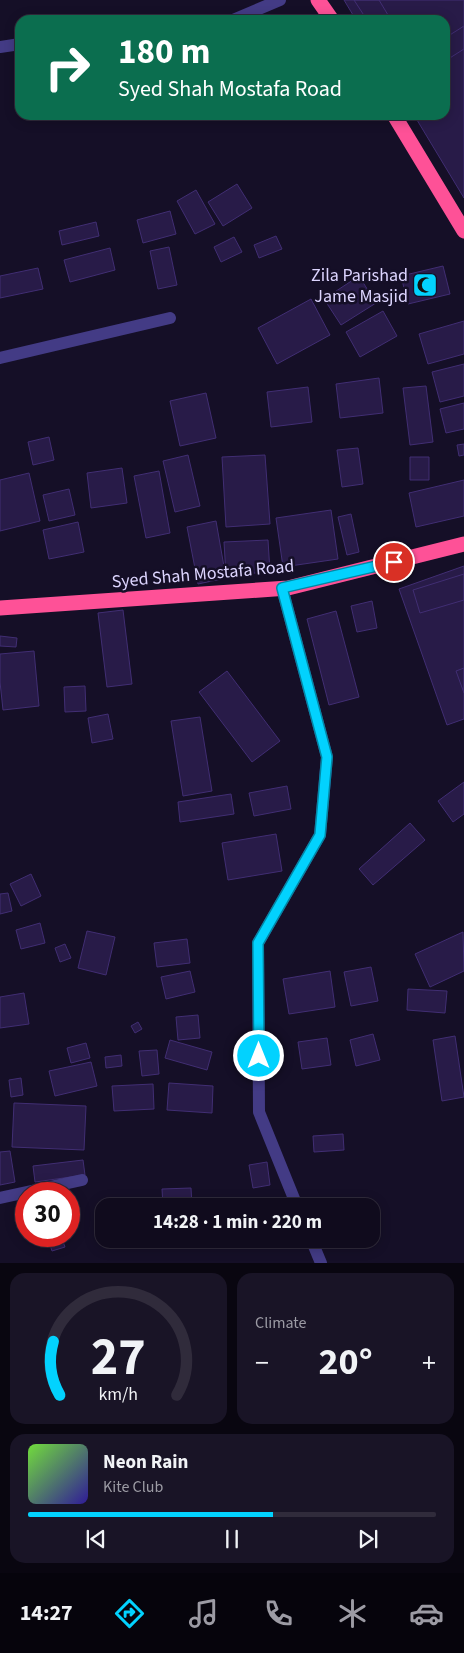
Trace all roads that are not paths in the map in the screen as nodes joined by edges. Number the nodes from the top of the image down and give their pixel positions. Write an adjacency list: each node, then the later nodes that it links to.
1 (280, 0): 3 (street)
2 (318, 0): 4 (highway)
3 (244, 15)
4 (328, 15)
5 (15, 45): 6 (street)
6 (0, 47)
7 (397, 120): 8 (highway)
8 (464, 230)
9 (170, 318): 10 (street)
10 (0, 358)
11 (464, 544): 12 (highway, Syed Shah Mostafa Road)
12 (282, 588): 13 (highway, Syed Shah Mostafa Road); 16 (street)
13 (0, 608)
14 (82, 1180): 15 (street)
15 (0, 1198)
16 (294, 1198)
17 (314, 1248): 18 (street)
18 (320, 1263)

